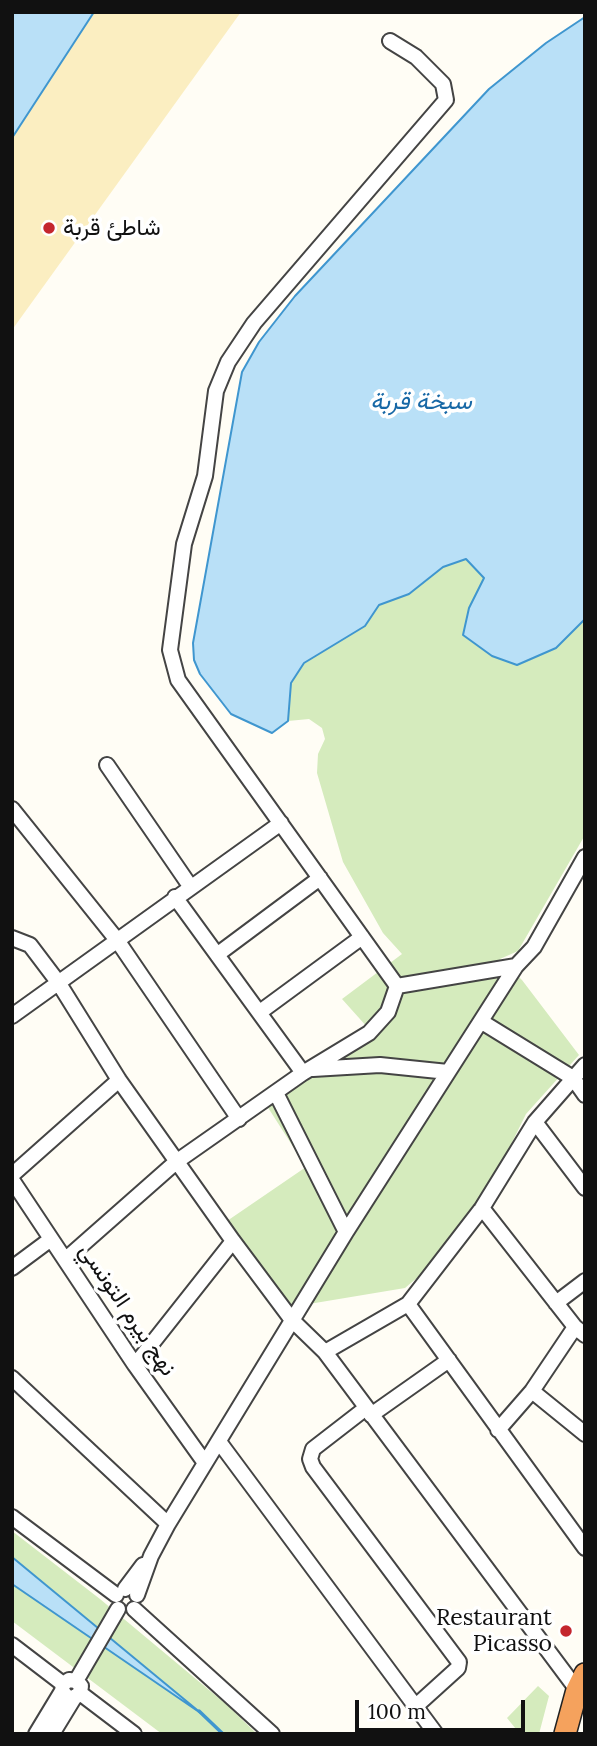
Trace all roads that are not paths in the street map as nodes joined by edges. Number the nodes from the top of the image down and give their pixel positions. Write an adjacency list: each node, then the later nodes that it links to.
1 (390, 41): 4 (street)
2 (107, 765): 7 (street)
3 (12, 809): 11 (street)
4 (281, 823): 6 (street); 7 (street)
5 (585, 857): 13 (street)
6 (320, 878): 9 (street); 12 (street)
7 (190, 886): 8 (street)
8 (175, 897): 11 (street); 12 (street)
9 (362, 937): 15 (street); 16 (street)
10 (12, 939): 14 (street)
11 (117, 940): 14 (street); 26 (street)
12 (218, 954): 16 (street)
13 (516, 966): 15 (street); 18 (street)
14 (58, 982): 17 (street); 23 (street)
15 (397, 986): 20 (street)
16 (260, 1012): 20 (street)
17 (12, 1016)
18 (482, 1022): 21 (street); 22 (street)
19 (585, 1065): 22 (street)
20 (307, 1071): 21 (street); 24 (street)
21 (448, 1072): 32 (street)
22 (573, 1078): 25 (street); 27 (street)
23 (119, 1080): 28 (street); 29 (street)
24 (276, 1093): 26 (street); 32 (street)
25 (585, 1095)
26 (240, 1118): 28 (street)
27 (535, 1122): 30 (street); 31 (street)
28 (176, 1162): 34 (street); 35 (street)
29 (12, 1177): 33 (street, نهج بيرم التونسي)
30 (585, 1188)
31 (482, 1208): 38 (street); 39 (street)
32 (346, 1232): 40 (street)
33 (51, 1238): 35 (street, نهج بيرم التونسي); 36 (street)
34 (233, 1241): 40 (street); 44 (street)
35 (66, 1259): 44 (street, نهج بيرم التونسي)
36 (12, 1268)
37 (585, 1281): 38 (street)
38 (556, 1303): 41 (street)
39 (408, 1304): 42 (street); 43 (street)
40 (292, 1320): 42 (street); 50 (street)
41 (580, 1331): 46 (street)
42 (325, 1352): 47 (street)
43 (449, 1360): 47 (street); 48 (street)
44 (135, 1365): 51 (street, نهج بيرم التونسي)
45 (12, 1378): 53 (street)
46 (532, 1391): 48 (street); 49 (street)
47 (368, 1412): 58 (street); 59 (street)
48 (499, 1430): 54 (street)
49 (585, 1434)
50 (220, 1443): 51 (street); 59 (street)
51 (205, 1463): 53 (street)
52 (12, 1517): 55 (street)
53 (168, 1524): 55 (street)
54 (585, 1548)
55 (124, 1602): 57 (street); 63 (street)
56 (12, 1645): 57 (street)
57 (73, 1687): 60 (street); 61 (street); 62 (street)
58 (582, 1687): 65 (highway)
59 (416, 1706): 64 (street)
60 (36, 1734)
61 (52, 1734)
62 (134, 1734)
63 (272, 1734)
64 (436, 1734)
65 (565, 1734)

